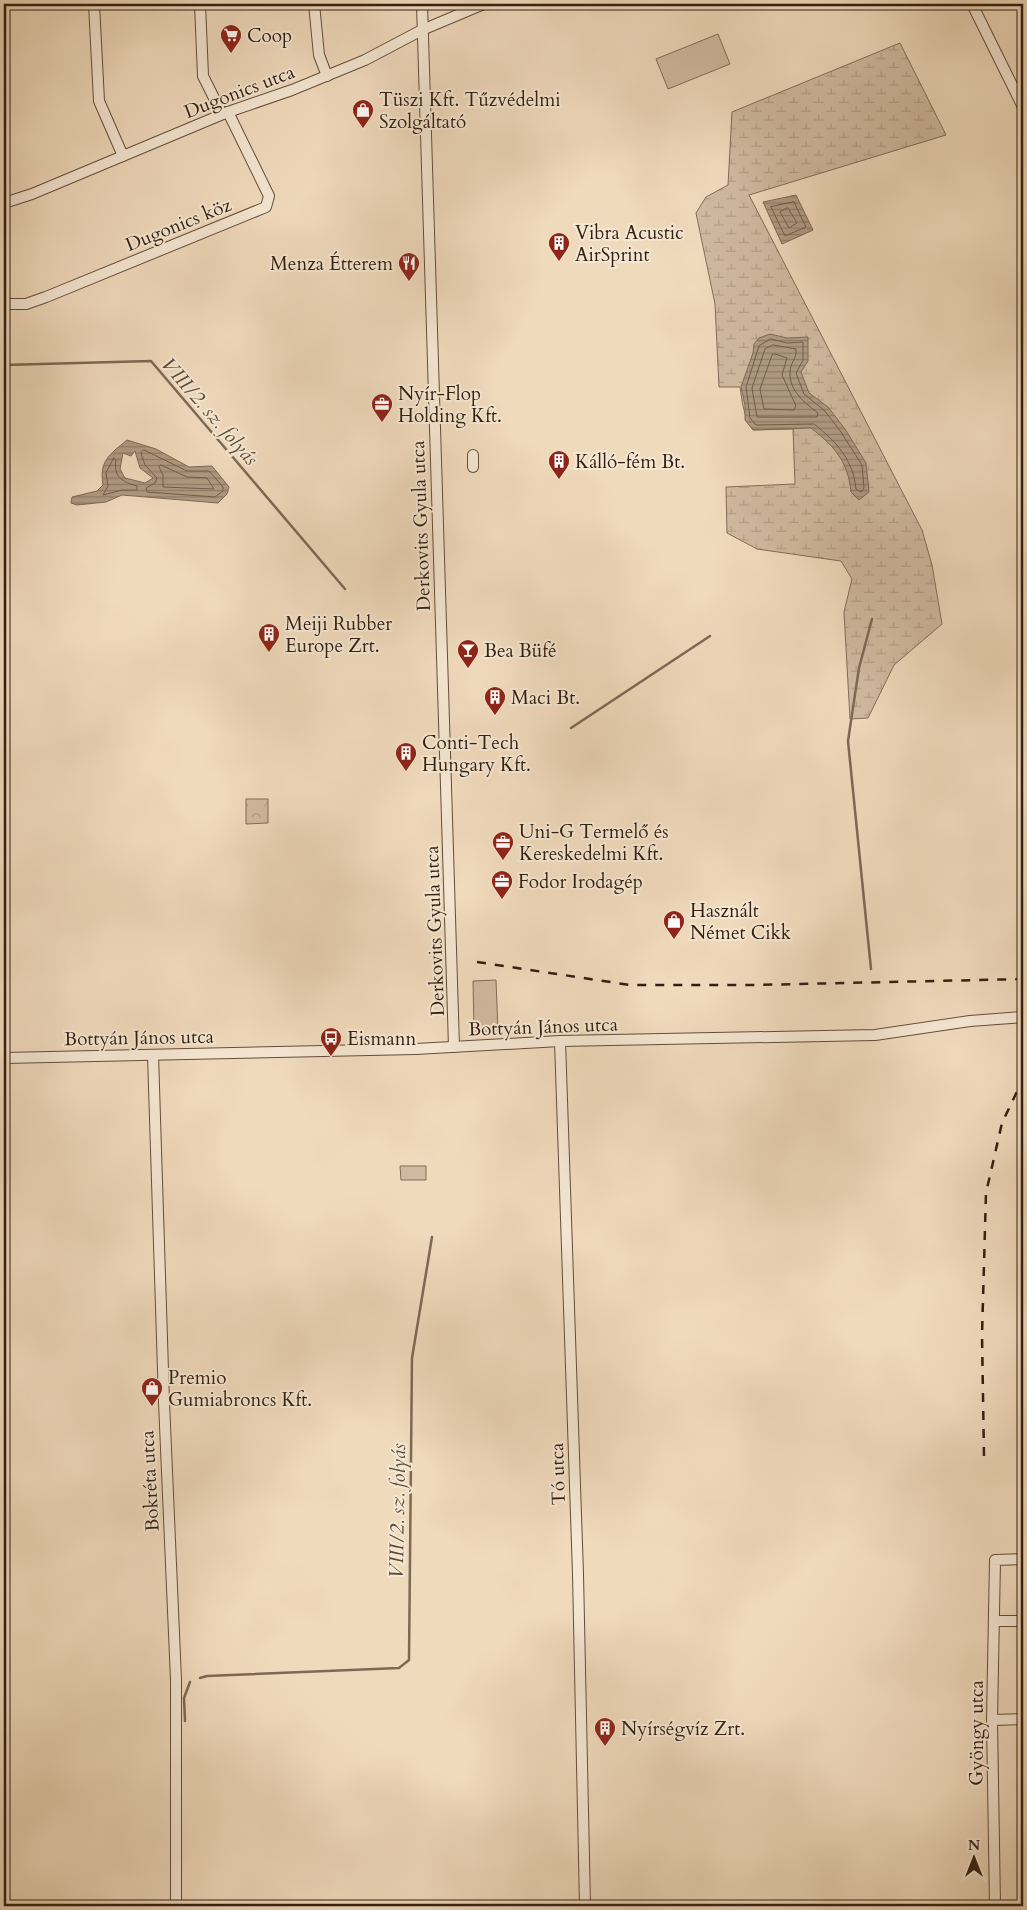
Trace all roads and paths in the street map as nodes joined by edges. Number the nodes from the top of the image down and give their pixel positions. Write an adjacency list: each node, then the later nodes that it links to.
1 (94, 4): 11 (street)
2 (200, 4): 10 (street)
3 (314, 4): 8 (street)
4 (422, 4): 7 (street, Derkovits Gyula utca)
5 (484, 4): 7 (street, Dugonics utca)
6 (972, 4): 9 (street)
7 (422, 30): 8 (street, Dugonics utca); 18 (street, Derkovits Gyula utca)
8 (327, 76): 10 (street, Dugonics utca)
9 (1023, 107)
10 (225, 113): 11 (street, Dugonics utca); 13 (street, Dugonics köz)
11 (123, 156): 12 (street, Dugonics utca)
12 (4, 203)
13 (4, 304)
14 (473, 455): 15 (street)
15 (473, 467)
16 (1023, 1017): 17 (street, Bottyán János utca)
17 (560, 1041): 18 (street, Bottyán János utca); 27 (street, Tó utca)
18 (454, 1047): 19 (street, Bottyán János utca)
19 (153, 1055): 20 (street, Bottyán János utca); 26 (street, Bokréta utca)
20 (4, 1058)
21 (1023, 1559): 23 (street, Gyöngy utca)
22 (1023, 1620): 23 (street)
23 (995, 1621): 25 (street, Gyöngy utca)
24 (1023, 1719): 25 (street)
25 (992, 1720): 28 (street, Gyöngy utca)
26 (176, 1906)
27 (585, 1906)
28 (995, 1906)

